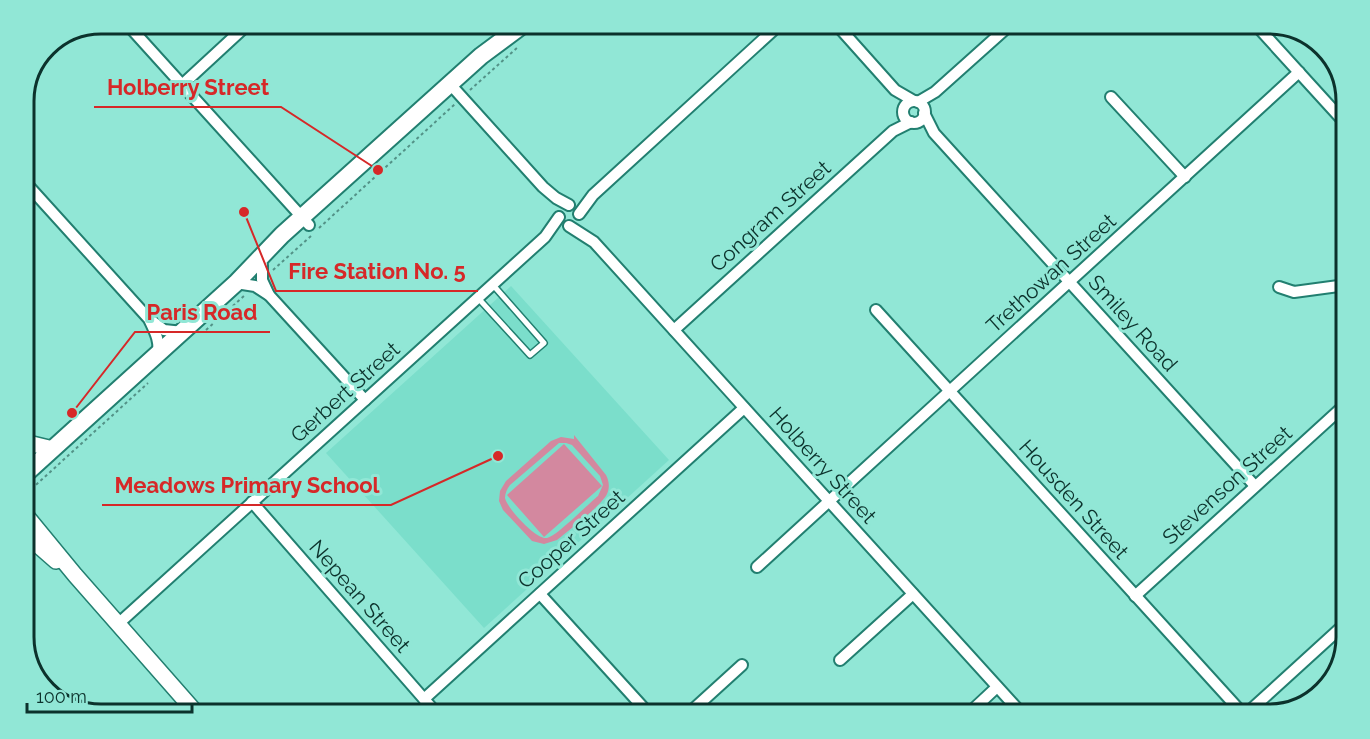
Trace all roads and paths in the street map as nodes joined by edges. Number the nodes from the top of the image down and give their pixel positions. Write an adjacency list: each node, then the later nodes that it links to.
1 (136, 34): 10 (street)
2 (237, 34): 10 (street)
3 (514, 34): 12 (main road)
4 (531, 34): 12 (path)
5 (769, 34): 21 (street)
6 (845, 34): 11 (street)
7 (1000, 34): 14 (street)
8 (1264, 34): 9 (street)
9 (1299, 72): 15 (street); 18 (street, Trethowan Street)
10 (182, 85): 25 (street)
11 (895, 90): 14 (street); 16 (street)
12 (456, 91): 19 (street, Holberry Street); 25 (main road); 27 (path)
13 (1111, 97): 18 (street)
14 (920, 107): 16 (street); 16 (street); 17 (street, Smiley Road)
15 (1335, 112)
16 (908, 117): 17 (street, Smiley Road); 36 (street, Congram Street)
17 (934, 133): 28 (street, Smiley Road)
18 (1185, 177): 28 (street, Trethowan Street)
19 (543, 187): 22 (street, Holberry Street); 24 (street, Holberry Street)
20 (35, 193): 35 (street)
21 (593, 195): 22 (street); 23 (street)
22 (570, 205): 23 (street); 24 (street)
23 (579, 215): 24 (street); 26 (street, Holberry Street)
24 (563, 220): 26 (street, Holberry Street); 30 (street, Gerbert Street)
25 (305, 222): 27 (main road); 29 (main road)
26 (594, 242): 36 (street, Holberry Street)
27 (259, 277): 29 (main road); 38 (path); 42 (street)
28 (1070, 282): 41 (street, Trethowan Street); 49 (street, Smiley Road)
29 (237, 283): 37 (main road)
30 (493, 285): 33 (street, Gerbert Street); 33 (lane)
31 (1335, 286): 32 (street)
32 (1279, 287)
33 (478, 298): 42 (street, Gerbert Street)
34 (876, 309): 41 (street, Housden Street)
35 (149, 319): 37 (street); 39 (street)
36 (674, 330): 43 (street, Holberry Street)
37 (183, 332): 39 (main road)
38 (200, 336)
39 (158, 354): 46 (main road)
40 (151, 380): 48 (path)
41 (950, 392): 50 (street, Trethowan Street); 58 (street, Housden Street)
42 (365, 400): 51 (street, Gerbert Street)
43 (744, 408): 50 (street, Holberry Street); 56 (street, Cooper Street)
44 (1336, 413): 49 (street, Stevenson Street)
45 (35, 445): 46 (street)
46 (53, 450): 47 (main road)
47 (35, 466)
48 (35, 486)
49 (1255, 486): 58 (street, Stevenson Street)
50 (829, 501): 54 (street, Trethowan Street); 57 (street, Holberry Street)
51 (252, 502): 59 (street, Gerbert Street); 64 (street, Nepean Street)
52 (35, 526): 55 (street)
53 (35, 542): 55 (street)
54 (757, 567)
55 (75, 575): 59 (street)
56 (540, 594): 64 (street, Cooper Street); 67 (street)
57 (913, 594): 61 (street); 63 (street, Holberry Street)
58 (1135, 596): 71 (street, Housden Street)
59 (118, 624): 65 (street)
60 (1336, 632): 72 (street)
61 (840, 660)
62 (742, 665): 68 (street)
63 (998, 687): 69 (street); 70 (street, Holberry Street)
64 (424, 699): 66 (street, Nepean Street)
65 (188, 704)
66 (428, 704)
67 (640, 704)
68 (699, 704)
69 (979, 704)
70 (1013, 704)
71 (1234, 704)
72 (1256, 704)

